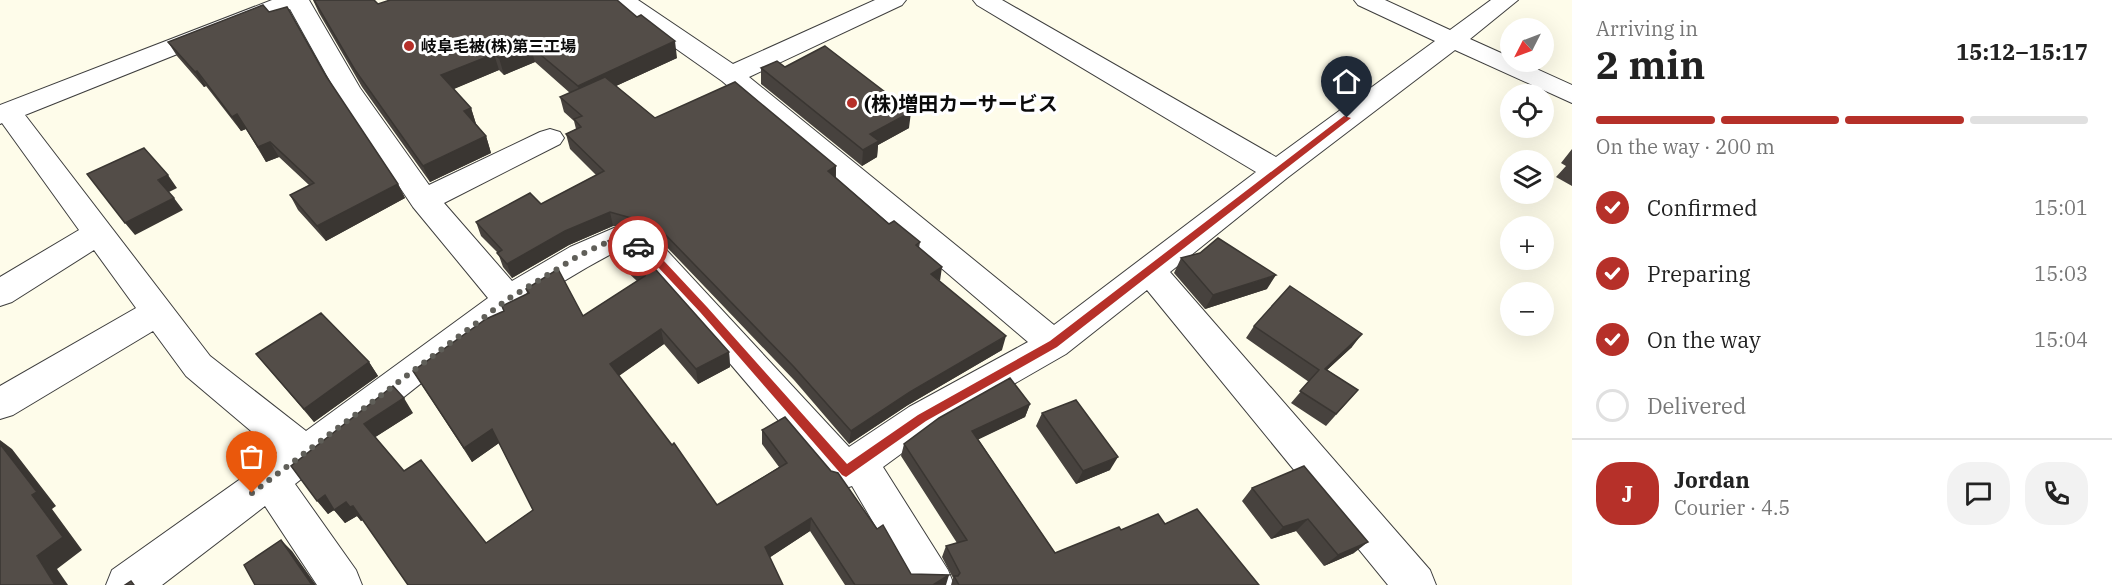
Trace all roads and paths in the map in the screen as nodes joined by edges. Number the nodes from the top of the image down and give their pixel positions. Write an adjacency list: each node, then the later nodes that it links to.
1 (295, 0): 10 (street); 13 (street)
2 (622, 0): 8 (street)
3 (894, 0): 8 (street)
4 (985, 0): 12 (street)
5 (1366, 0): 7 (street)
6 (1506, 0): 7 (street)
7 (1451, 40): 9 (street); 12 (street)
8 (731, 75): 19 (street)
9 (1572, 95)
10 (4, 113): 14 (street)
11 (550, 138): 13 (street)
12 (1277, 171): 15 (street)
13 (424, 200): 17 (street)
14 (98, 233): 16 (street); 18 (street)
15 (1150, 271): 19 (street); 27 (street)
16 (0, 293)
17 (508, 299): 21 (street); 22 (street)
18 (158, 312): 20 (street); 21 (street)
19 (1054, 344): 22 (street)
20 (0, 404)
21 (306, 454): 23 (street)
22 (859, 462): 26 (street)
23 (270, 480): 24 (street); 25 (street)
24 (128, 585)
25 (341, 585)
26 (933, 585)
27 (1414, 585)

